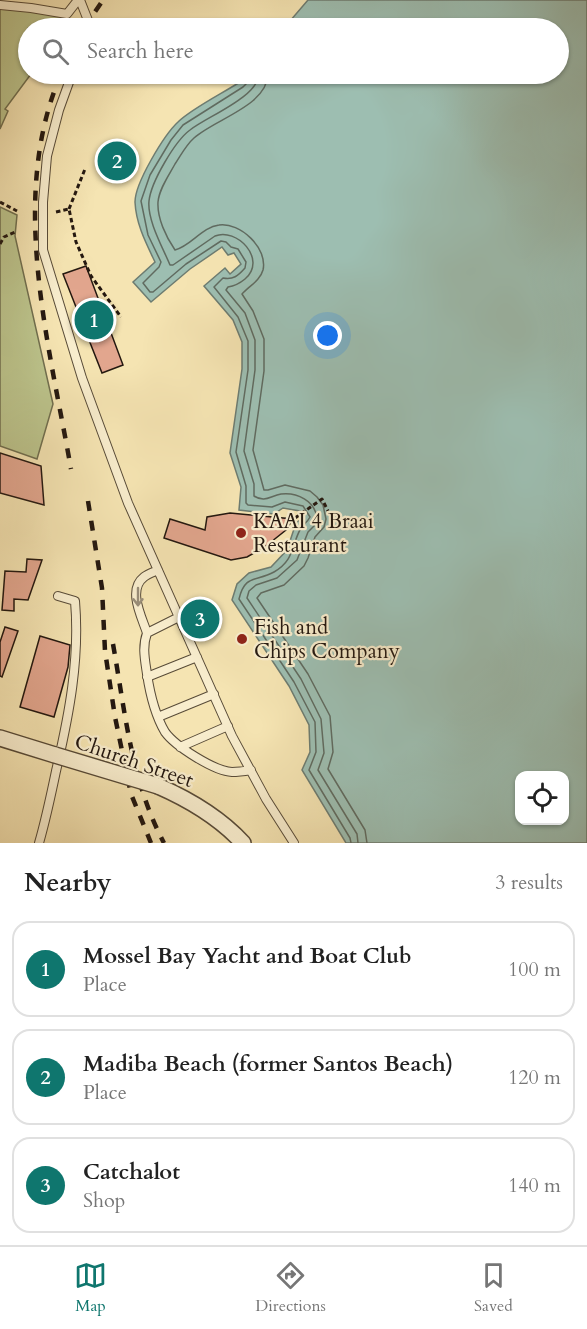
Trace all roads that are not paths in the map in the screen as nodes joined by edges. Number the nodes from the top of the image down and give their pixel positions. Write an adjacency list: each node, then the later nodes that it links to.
1 (79, 0): 2 (lane); 3 (lane)
2 (0, 5)
3 (87, 18)
4 (69, 84): 5 (lane)
5 (158, 570): 7 (lane); 8 (lane, one-way to 8)
6 (58, 596): 17 (lane)
7 (179, 617): 8 (lane); 9 (lane)
8 (147, 633): 10 (lane)
9 (197, 657): 10 (lane); 11 (lane)
10 (147, 677): 12 (lane)
11 (214, 694): 12 (lane); 13 (lane)
12 (158, 717): 15 (lane)
13 (228, 726): 15 (lane); 16 (lane)
14 (0, 738): 18 (street, Church Street, bridge)
15 (180, 747): 16 (lane)
16 (250, 770): 19 (lane)
17 (39, 843)
18 (243, 843)
19 (294, 843)

